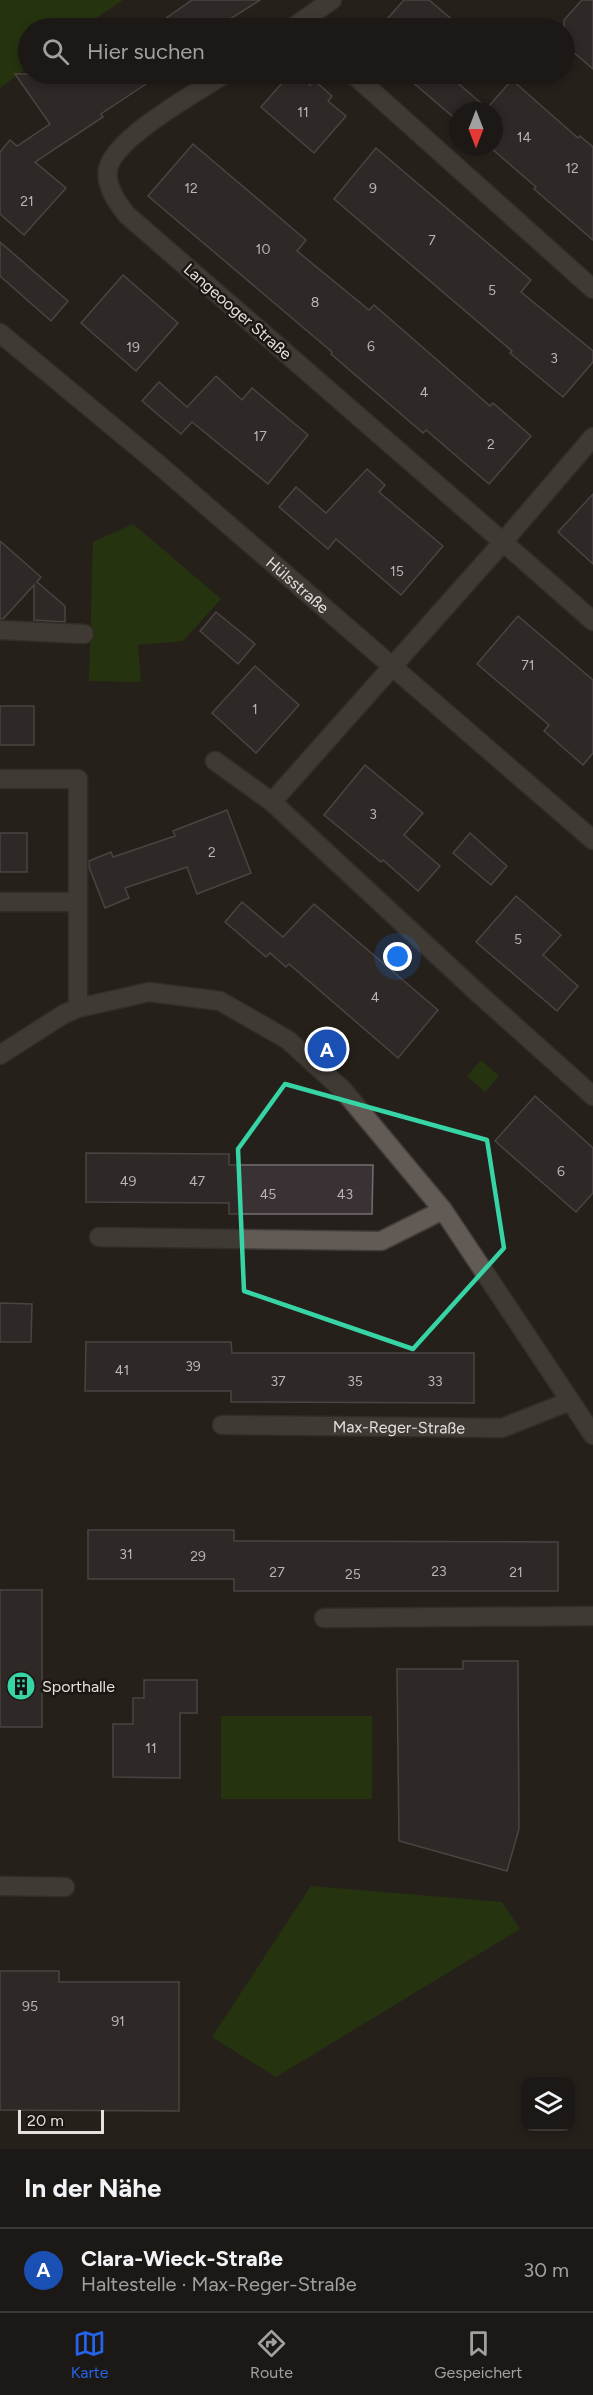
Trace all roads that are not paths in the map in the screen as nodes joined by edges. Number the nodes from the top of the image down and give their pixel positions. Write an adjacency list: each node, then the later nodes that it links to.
1 (332, 0): 2 (street)
2 (309, 18)
3 (210, 84): 8 (street, Langeooger Straße)
4 (364, 84): 5 (street)
5 (593, 289)
6 (0, 333): 12 (street, Hülsstraße)
7 (593, 437): 8 (street)
8 (503, 542): 9 (street, Langeooger Straße); 12 (street)
9 (593, 621)
10 (0, 630): 11 (street)
11 (84, 634)
12 (394, 666): 15 (street); 16 (street, Hülsstraße)
13 (215, 761): 15 (street)
14 (0, 778): 18 (street)
15 (272, 802): 21 (street)
16 (593, 840)
17 (0, 902): 18 (street)
18 (77, 902): 19 (street)
19 (78, 1008): 20 (street); 22 (street)
20 (0, 1055)
21 (593, 1096)
22 (442, 1210): 23 (street); 24 (street)
23 (99, 1237)
24 (570, 1401): 25 (street, Max-Reger-Straße); 26 (street)
25 (222, 1425)
26 (593, 1435)
27 (593, 1616): 28 (street)
28 (324, 1618)
29 (0, 1886): 30 (street)
30 (65, 1887)

